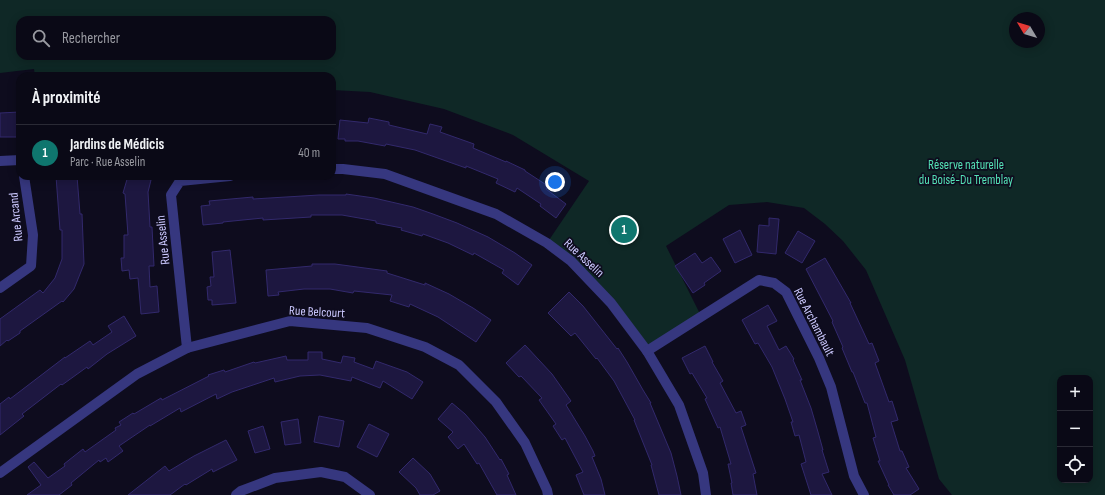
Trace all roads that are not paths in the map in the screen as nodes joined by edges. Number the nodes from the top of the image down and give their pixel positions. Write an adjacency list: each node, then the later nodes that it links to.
1 (16, 160): 2 (street)
2 (0, 162)
3 (336, 169): 8 (street, Rue Asselin)
4 (25, 180): 6 (street, Rue Arcand)
5 (190, 180): 7 (street, Rue Asselin)
6 (0, 288)
7 (187, 348): 9 (street, Rue Belcourt); 12 (street, Rue Belcourt)
8 (647, 351): 13 (street, Rue Asselin); 14 (street, Rue Archambault)
9 (0, 473)
10 (236, 495): 11 (street)
11 (370, 495)
12 (548, 495)
13 (706, 495)
14 (864, 495)

